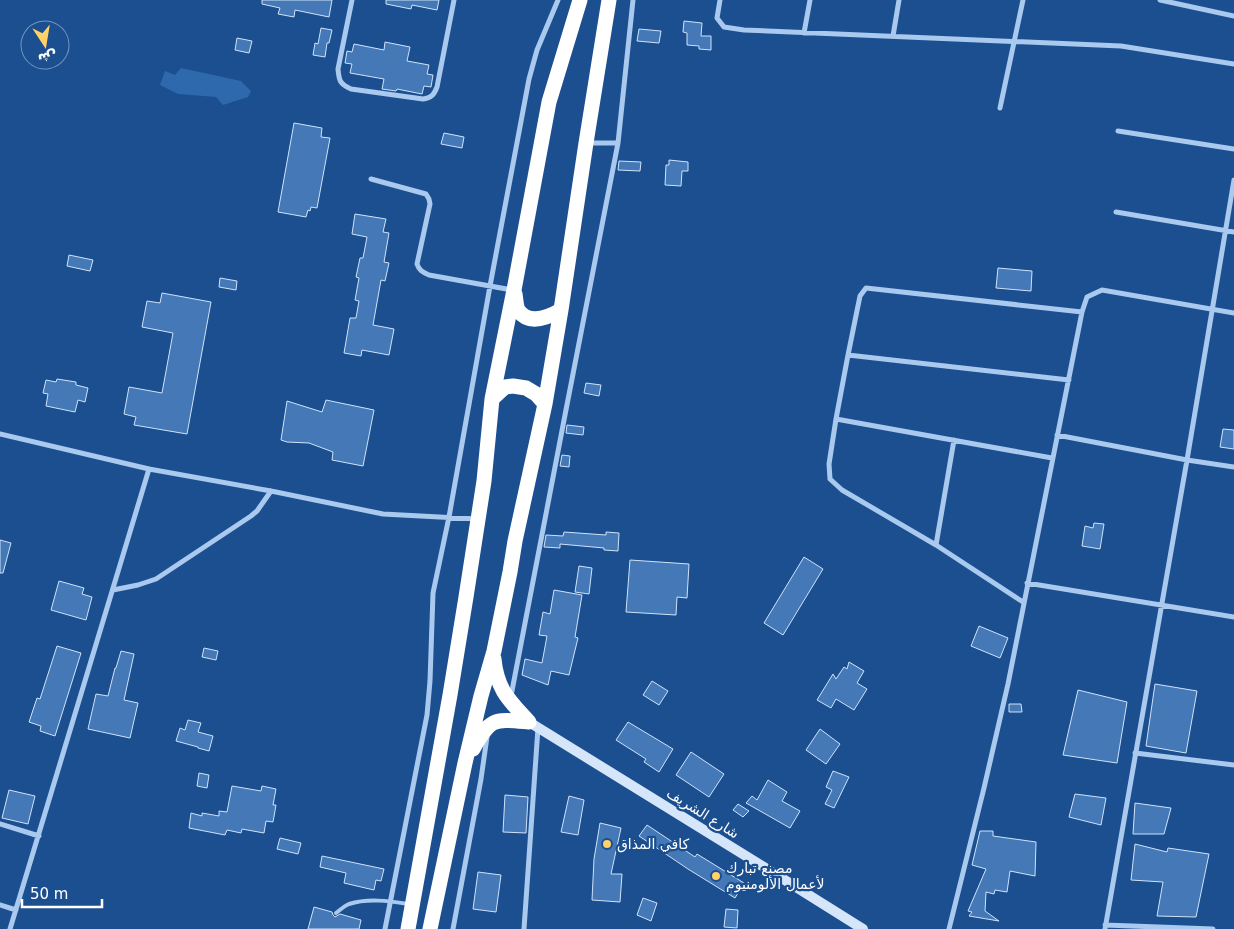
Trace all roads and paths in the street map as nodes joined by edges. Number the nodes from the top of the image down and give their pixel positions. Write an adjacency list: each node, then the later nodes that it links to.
1 (352, 0): 2 (street)
2 (454, 0)
3 (558, 0): 27 (street)
4 (580, 0): 28 (highway)
5 (609, 0): 19 (highway)
6 (633, 0): 20 (street)
7 (720, 0): 13 (street)
8 (810, 0): 13 (street)
9 (899, 0): 14 (street)
10 (1022, 0): 15 (street)
11 (1160, 0): 12 (street)
12 (1234, 16)
13 (804, 33): 14 (street)
14 (893, 36): 15 (street)
15 (1014, 40): 16 (street); 17 (street)
16 (1234, 64)
17 (1000, 108)
18 (1118, 131): 21 (street)
19 (586, 143): 20 (street); 30 (highway)
20 (618, 144): 55 (street)
21 (1234, 149)
22 (371, 179): 27 (street)
23 (1234, 180): 25 (street)
24 (1116, 212): 25 (street)
25 (1225, 230): 26 (street); 29 (street)
26 (1234, 232)
27 (490, 286): 28 (street); 46 (street)
28 (514, 290): 30 (highway); 35 (highway)
29 (1212, 309): 31 (street); 32 (street); 42 (street)
30 (561, 310): 36 (highway)
31 (1082, 312): 33 (street); 34 (street)
32 (1234, 313)
33 (848, 355): 34 (street); 37 (street)
34 (1069, 380): 39 (street)
35 (492, 399): 36 (highway); 47 (highway)
36 (545, 404): 54 (highway)
37 (836, 419): 40 (street); 48 (street)
38 (0, 434): 44 (street)
39 (1057, 435): 41 (street); 42 (street)
40 (954, 440): 41 (street); 48 (street)
41 (1052, 458): 49 (street)
42 (1186, 460): 43 (street); 52 (street)
43 (1234, 467)
44 (149, 469): 45 (street); 50 (street)
45 (271, 491): 46 (street); 50 (street)
46 (449, 517): 47 (street); 63 (street)
47 (478, 519): 65 (highway)
48 (936, 545): 51 (street)
49 (1027, 583): 51 (street); 52 (street)
50 (113, 590): 62 (street)
51 (1024, 602): 76 (street)
52 (1161, 604): 53 (street); 58 (street)
53 (1234, 617)
54 (494, 651): 55 (highway); 59 (highway)
55 (510, 702): 56 (highway)
56 (533, 724): 57 (highway); 74 (street); 75 (main road, شارع الشريف)
57 (488, 726): 59 (highway); 73 (street)
58 (1135, 753): 60 (street); 68 (street)
59 (465, 763): 72 (highway)
60 (1234, 765)
61 (0, 824): 62 (street)
62 (39, 836): 66 (street)
63 (391, 901): 65 (lane); 67 (lane); 70 (street)
64 (0, 905): 66 (street)
65 (413, 905): 71 (highway)
66 (16, 910): 69 (street)
67 (336, 913)
68 (1105, 927): 77 (street)
69 (10, 929)
70 (385, 929)
71 (408, 929)
72 (430, 929)
73 (452, 929)
74 (524, 929)
75 (863, 929)
76 (949, 929)
77 (1213, 929)

